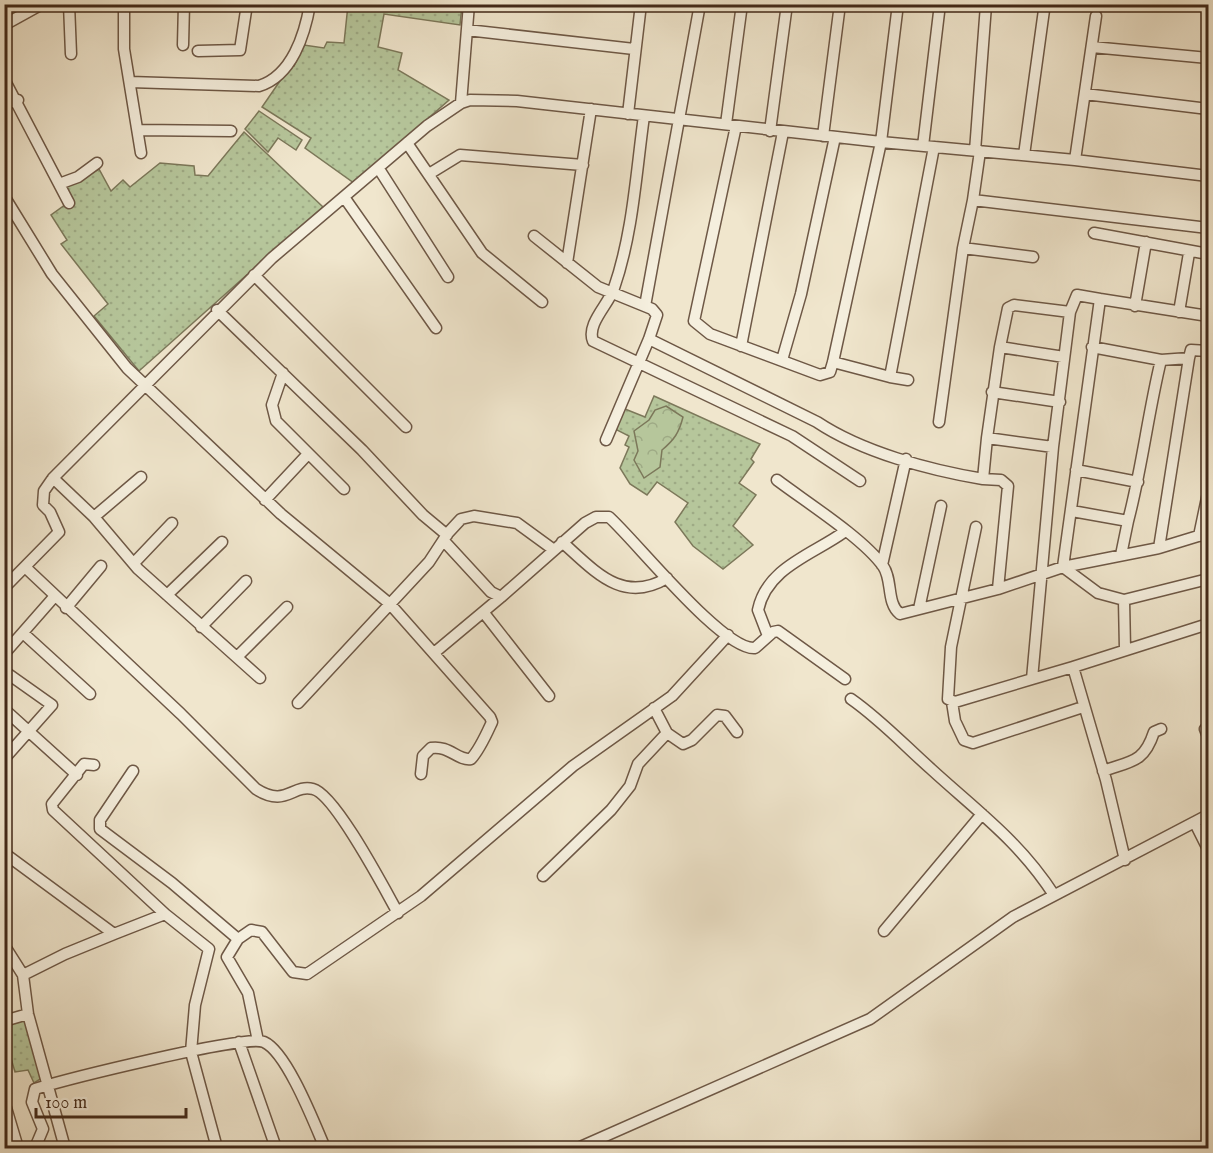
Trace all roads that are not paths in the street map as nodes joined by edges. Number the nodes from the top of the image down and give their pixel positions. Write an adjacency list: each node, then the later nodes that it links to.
1 (69, 4): 24 (street)
2 (124, 4): 27 (street)
3 (184, 4): 20 (street)
4 (247, 4): 23 (street)
5 (309, 4): 27 (street)
6 (469, 4): 19 (street)
7 (641, 4): 22 (street)
8 (700, 4): 36 (street)
9 (742, 4): 37 (street)
10 (787, 4): 40 (street)
11 (840, 4): 42 (street)
12 (898, 4): 44 (street)
13 (940, 4): 46 (street)
14 (36, 5): 18 (street)
15 (986, 5): 47 (street)
16 (1044, 10): 49 (street)
17 (1096, 16): 21 (street)
18 (4, 25)
19 (467, 30): 22 (street); 30 (street)
20 (183, 45)
21 (1092, 47): 25 (street); 28 (street)
22 (634, 49): 34 (street)
23 (198, 51)
24 (71, 54)
25 (1209, 58)
26 (4, 79): 29 (street)
27 (130, 82): 38 (street)
28 (1085, 94): 33 (street); 50 (street)
29 (18, 100): 31 (street); 56 (street)
30 (461, 103): 32 (street); 45 (street)
31 (4, 104)
32 (591, 109): 34 (street); 52 (street)
33 (1209, 109)
34 (628, 114): 35 (street)
35 (644, 116): 36 (street); 72 (street)
36 (680, 120): 37 (street); 75 (street)
37 (731, 125): 40 (street); 83 (street)
38 (139, 130): 39 (street); 48 (street)
39 (231, 131)
40 (770, 131): 41 (street)
41 (783, 132): 42 (street); 83 (street)
42 (823, 136): 43 (street)
43 (835, 137): 44 (street); 89 (street)
44 (881, 142): 46 (street); 91 (street)
45 (407, 143): 53 (street); 54 (street)
46 (928, 146): 47 (street); 94 (street)
47 (977, 151): 49 (street); 59 (street)
48 (141, 153)
49 (1024, 155): 50 (street)
50 (1075, 160): 55 (street)
51 (97, 163): 56 (street)
52 (583, 165): 54 (street); 69 (street)
53 (379, 169): 58 (street); 71 (street)
54 (429, 174): 74 (street)
55 (1209, 176)
56 (59, 184): 60 (street)
57 (4, 196): 96 (street)
58 (344, 197): 70 (street); 81 (street)
59 (973, 200): 61 (street); 65 (street)
60 (69, 203)
61 (1209, 228)
62 (1094, 233): 64 (street)
63 (534, 237): 69 (street)
64 (1146, 242): 66 (street); 76 (street)
65 (963, 248): 68 (street); 99 (street)
66 (1189, 253): 67 (street); 79 (street)
67 (1209, 254)
68 (1034, 257)
69 (567, 263): 72 (street)
70 (254, 275): 77 (street); 100 (street)
71 (448, 277)
72 (612, 293): 75 (street); 92 (street)
73 (1100, 298): 76 (street); 78 (street); 85 (street)
74 (542, 302)
75 (645, 306): 82 (street)
76 (1135, 306): 79 (street)
77 (217, 310): 93 (street); 96 (street)
78 (1070, 312): 84 (street); 87 (street)
79 (1179, 312): 80 (street)
80 (1209, 316)
81 (436, 328)
82 (649, 339): 92 (street); 105 (street)
83 (741, 346): 89 (street)
84 (1000, 347): 87 (street); 97 (street)
85 (1092, 347): 90 (street); 106 (street)
86 (1209, 351): 88 (street)
87 (1064, 357): 98 (street)
88 (1190, 358): 90 (street); 127 (street)
89 (782, 360): 91 (street)
90 (1161, 360): 112 (street)
91 (833, 362): 94 (street)
92 (638, 363): 102 (street); 111 (street)
93 (283, 373): 104 (street); 124 (street)
94 (890, 377): 95 (street)
95 (908, 380)
96 (145, 387): 108 (street); 115 (street)
97 (992, 392): 98 (street); 101 (street)
98 (1059, 402): 103 (street)
99 (939, 422)
100 (406, 427)
101 (987, 438): 103 (street); 109 (street)
102 (606, 440)
103 (1053, 447): 134 (street)
104 (308, 454): 113 (street); 115 (street)
105 (906, 459): 109 (street); 130 (street)
106 (1076, 470): 112 (street); 117 (street)
107 (141, 477): 118 (street)
108 (53, 478): 118 (street); 132 (street)
109 (983, 479): 139 (street)
110 (777, 480): 122 (street)
111 (860, 481)
112 (1138, 482): 119 (street)
113 (344, 489)
114 (1209, 493): 123 (street)
115 (265, 500): 145 (street)
116 (941, 506): 148 (street)
117 (1072, 512): 119 (street); 133 (street)
118 (94, 517): 129 (street)
119 (1128, 522): 128 (street)
120 (172, 523): 129 (street)
121 (976, 527): 143 (street)
122 (844, 532): 130 (street); 154 (street)
123 (1204, 535): 127 (street)
124 (445, 538): 126 (street); 142 (street); 145 (street)
125 (222, 542): 140 (street)
126 (558, 546): 135 (street); 135 (street); 142 (street)
127 (1159, 548): 128 (street)
128 (1121, 555): 133 (street)
129 (134, 563): 140 (street)
130 (882, 565): 148 (street)
131 (101, 566): 147 (street)
132 (25, 567): 138 (street); 141 (street)
133 (1063, 567): 134 (street); 144 (street)
134 (1040, 575): 139 (street); 163 (street)
135 (667, 578): 153 (street)
136 (1209, 579): 144 (street)
137 (246, 581): 151 (street)
138 (4, 588)
139 (998, 589): 143 (street)
140 (167, 595): 151 (street)
141 (54, 597): 147 (street); 152 (street)
142 (501, 597): 149 (street)
143 (961, 599): 148 (street); 167 (street)
144 (1124, 600): 155 (street)
145 (390, 604): 156 (street); 168 (street)
146 (287, 607): 158 (street)
147 (66, 608): 190 (street)
148 (919, 609)
149 (484, 613): 156 (street); 165 (street)
150 (1209, 624): 155 (street)
151 (201, 627): 158 (street)
152 (23, 633): 157 (street); 164 (street)
153 (728, 635): 154 (street); 170 (street)
154 (768, 636): 162 (street)
155 (1125, 649): 159 (street)
156 (434, 653): 180 (street)
157 (4, 654)
158 (237, 657): 161 (street)
159 (1073, 667): 163 (street); 169 (street)
160 (4, 671): 173 (street)
161 (260, 678)
162 (845, 679)
163 (1032, 679): 167 (street)
164 (90, 693)
165 (549, 696)
166 (851, 699): 182 (street)
167 (952, 702): 169 (street)
168 (298, 704)
169 (1083, 707): 179 (street)
170 (654, 708): 175 (street); 190 (street)
171 (4, 709): 173 (street)
172 (1161, 729): 179 (street)
173 (28, 731): 176 (street); 181 (street)
174 (737, 732): 175 (street)
175 (667, 733): 188 (street)
176 (4, 759)
177 (94, 765): 181 (street)
178 (133, 771): 194 (street)
179 (1103, 771): 187 (street)
180 (421, 774)
181 (77, 775): 191 (street)
182 (982, 814): 189 (street); 192 (street)
183 (1209, 815): 184 (street)
184 (1195, 823): 185 (street); 187 (street)
185 (1209, 849)
186 (4, 853): 193 (street)
187 (1125, 860): 189 (street)
188 (543, 876)
189 (1054, 895): 212 (street)
190 (398, 913): 194 (street)
191 (165, 914): 193 (street); 196 (street)
192 (884, 931)
193 (114, 934): 198 (street)
194 (238, 939): 197 (street)
195 (4, 945): 198 (street)
196 (210, 952): 197 (street); 203 (street)
197 (227, 957): 201 (street)
198 (23, 975): 199 (street)
199 (28, 1014): 200 (street); 204 (street)
200 (4, 1021)
201 (258, 1041): 202 (street); 211 (street)
202 (239, 1042): 203 (street); 210 (street)
203 (191, 1052): 204 (street); 209 (street)
204 (47, 1085): 207 (street); 208 (street)
205 (4, 1101): 206 (street)
206 (18, 1149)
207 (35, 1149)
208 (65, 1149)
209 (217, 1149)
210 (276, 1149)
211 (325, 1149)
212 (578, 1149)

